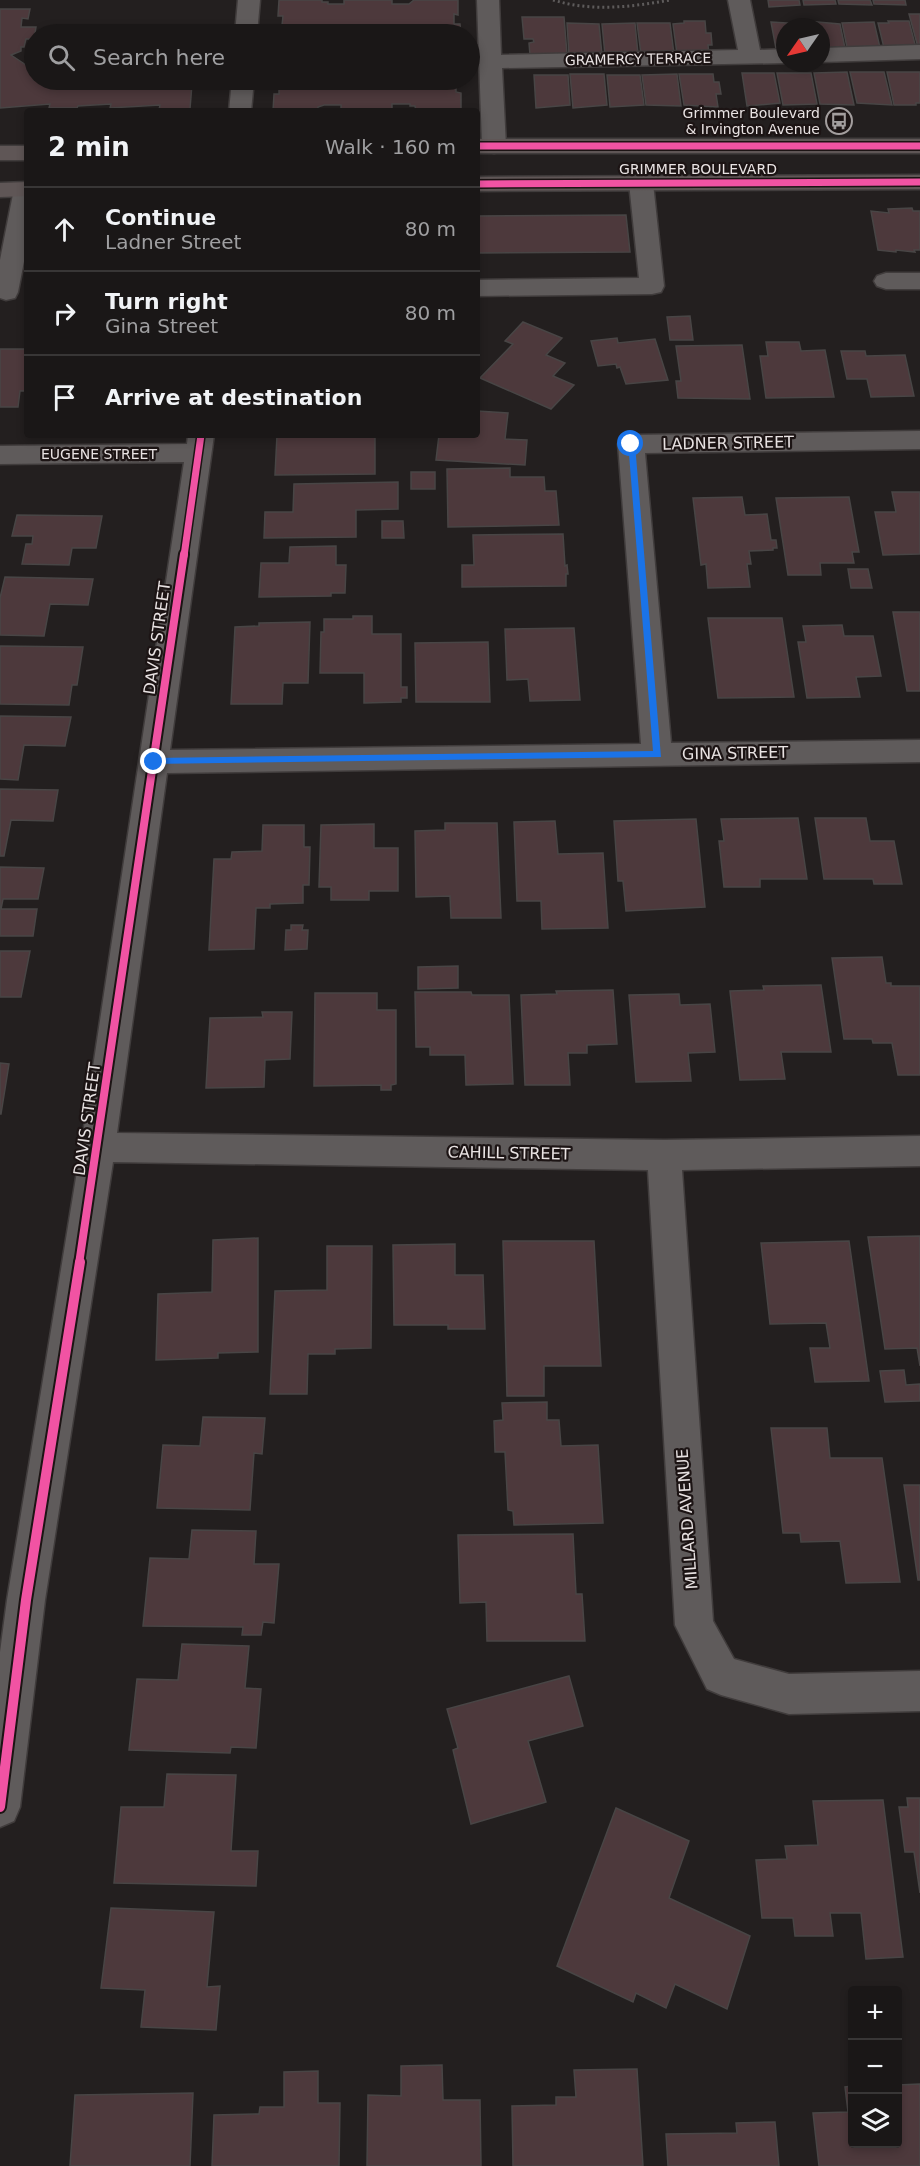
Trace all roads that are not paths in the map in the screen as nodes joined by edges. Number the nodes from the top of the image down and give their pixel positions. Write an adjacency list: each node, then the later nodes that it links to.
1 (249, 0): 4 (street)
2 (488, 0): 6 (street)
3 (739, 0): 9 (street)
4 (247, 24)
5 (920, 52): 7 (street)
6 (484, 53): 9 (street, GRAMERCY TERRACE); 12 (street)
7 (830, 55)
8 (776, 56): 9 (street, GRAMERCY TERRACE)
9 (750, 57)
10 (242, 90): 11 (street)
11 (240, 108)
12 (485, 146): 13 (main road, GRIMMER BOULEVARD)
13 (920, 146)
14 (0, 153): 15 (main road)
15 (24, 153)
16 (920, 182): 17 (main road, GRIMMER BOULEVARD)
17 (641, 183): 18 (main road, GRIMMER BOULEVARD); 24 (street)
18 (480, 184)
19 (24, 189): 20 (main road)
20 (0, 190)
21 (24, 203): 25 (street)
22 (886, 281): 23 (street)
23 (920, 281)
24 (480, 288)
25 (11, 292)
26 (920, 440): 30 (street, LADNER STREET)
27 (200, 444): 28 (street, EUGENE STREET); 31 (street, DAVIS STREET)
28 (0, 455)
29 (920, 751): 30 (street, GINA STREET)
30 (657, 754): 31 (street, GINA STREET)
31 (154, 762): 32 (street, DAVIS STREET)
32 (98, 1148): 34 (street, CAHILL STREET); 35 (street, DAVIS STREET)
33 (920, 1151): 34 (street, CAHILL STREET)
34 (664, 1155): 36 (street, MILLARD AVENUE)
35 (13, 1600): 37 (street, DAVIS STREET)
36 (920, 1692)
37 (0, 1807)

